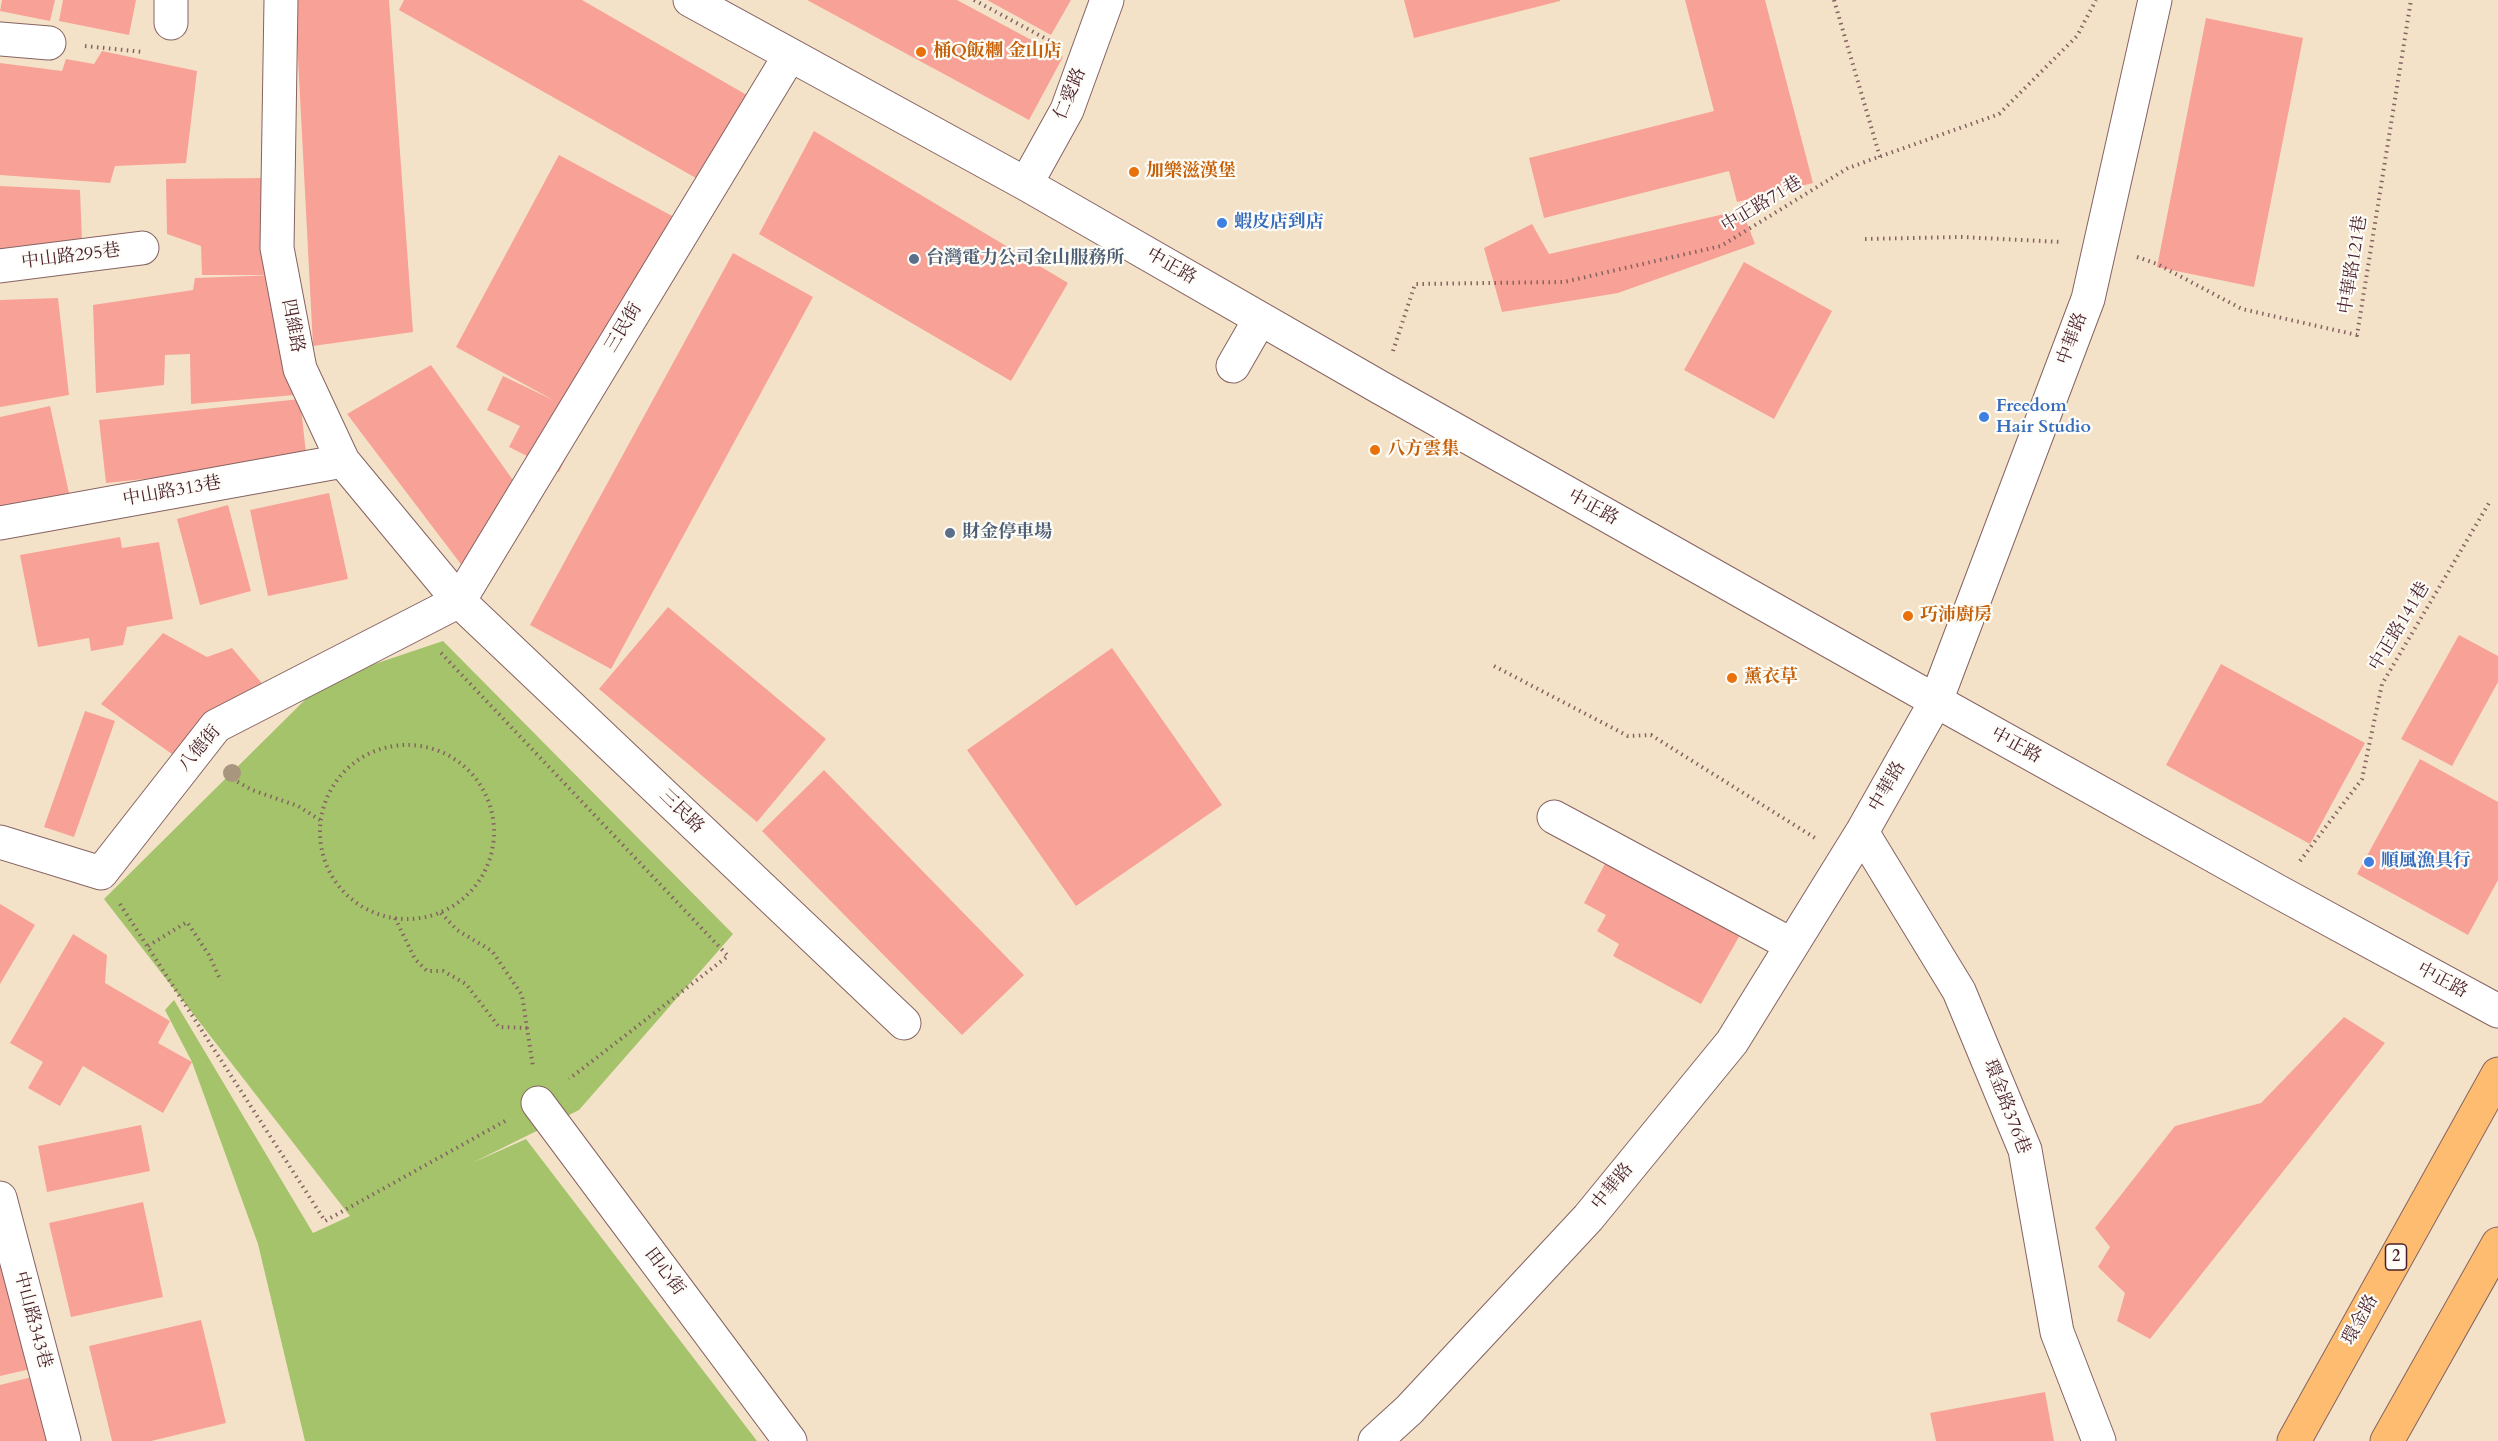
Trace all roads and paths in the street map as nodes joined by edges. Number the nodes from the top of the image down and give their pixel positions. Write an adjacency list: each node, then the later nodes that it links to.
1 (281, 0): 23 (street, 四維路)
2 (690, 0): 12 (street, 中正路)
3 (974, 0): 13 (path)
4 (1107, 0): 13 (street, 仁愛路)
5 (1834, 0): 14 (path)
6 (2096, 0): 14 (path, 中正路71巷)
7 (2155, 0): 17 (street, 中華路)
8 (2411, 0): 17 (path, 中華路121巷)
9 (171, 12): 11 (path)
10 (0, 39): 11 (street)
11 (49, 43)
12 (790, 55): 15 (street, 中正路); 26 (street, 三民街)
13 (1085, 60): 15 (street, 仁愛路)
14 (1880, 157): 22 (path, 中正路71巷)
15 (1026, 184): 20 (street, 中正路)
16 (1865, 239): 17 (path)
17 (2101, 244): 29 (street, 中華路)
18 (142, 248): 19 (street, 中山路295巷)
19 (0, 266)
20 (1260, 319): 21 (street); 22 (street, 中正路)
21 (1233, 366)
22 (1381, 388): 29 (street, 中正路)
23 (343, 461): 25 (street, 中山路313巷); 26 (street, 四維路)
24 (2489, 503): 36 (path, 中正路141巷)
25 (0, 523)
26 (459, 601): 30 (street, 八德街); 43 (street, 三民路)
27 (429, 656): 46 (path)
28 (1494, 666): 34 (path)
29 (1936, 701): 34 (street, 中華路); 36 (street, 中正路)
30 (195, 754): 32 (path); 35 (street, 八德街)
31 (1554, 817): 39 (street)
32 (320, 820): 37 (path); 38 (path)
33 (0, 842): 35 (street)
34 (1854, 845): 39 (street, 中華路); 52 (street, 環金路376巷)
35 (101, 873): 40 (path)
36 (2277, 891): 42 (street, 中正路)
37 (440, 912): 38 (path); 44 (path)
38 (394, 918): 44 (path)
39 (1792, 945): 51 (street, 中華路)
40 (148, 946): 41 (path); 46 (path)
41 (221, 981)
42 (2498, 1011)
43 (904, 1023)
44 (528, 1028): 46 (path)
45 (2498, 1074): 53 (main road, 環金路 / 2)
46 (538, 1103): 50 (street, 田心街)
47 (0, 1198): 49 (street, 中山路343巷)
48 (2498, 1244): 54 (main road)
49 (64, 1441)
50 (790, 1441)
51 (1375, 1441)
52 (2099, 1441)
53 (2294, 1441)
54 (2386, 1441)

